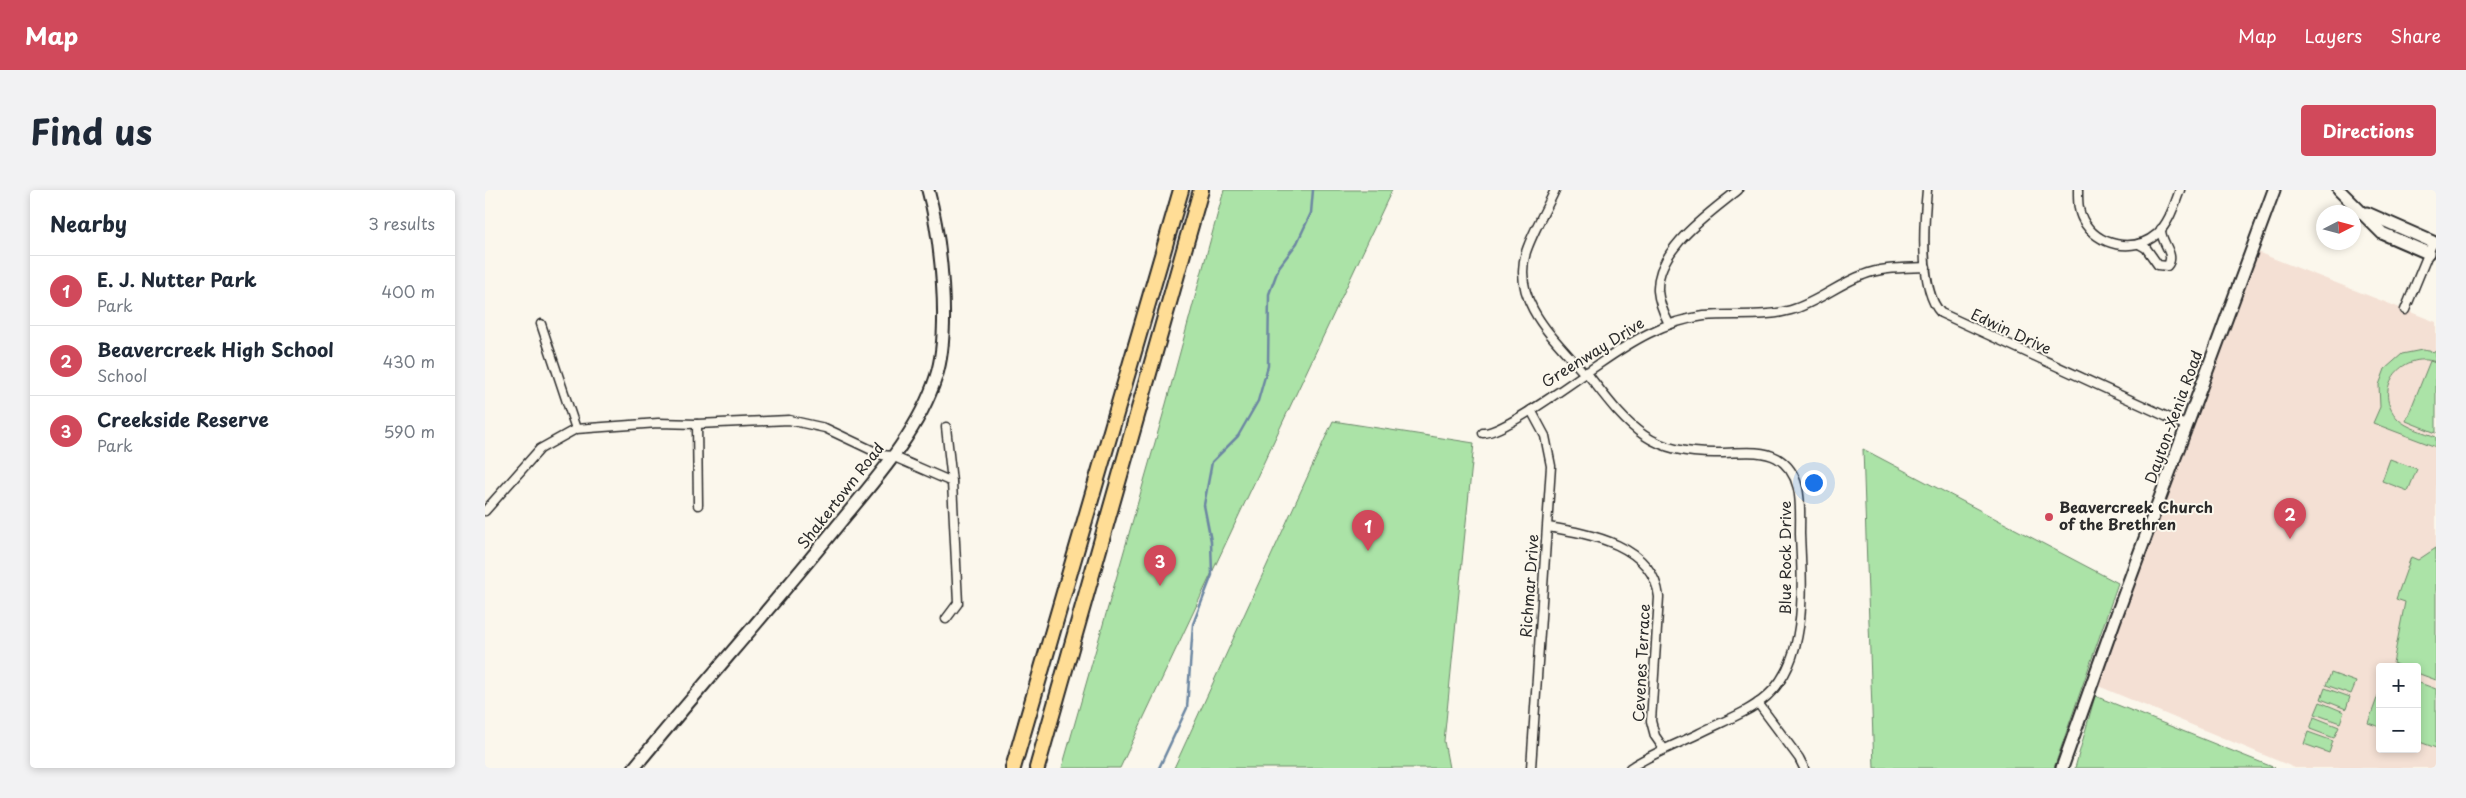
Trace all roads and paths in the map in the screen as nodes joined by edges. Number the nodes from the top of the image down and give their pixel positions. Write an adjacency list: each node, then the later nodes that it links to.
1 (928, 190): 28 (street, Shakertown Road)
2 (1181, 190): 37 (highway)
3 (1201, 190): 38 (highway)
4 (1555, 190): 21 (street, Blue Rock Drive)
5 (1738, 190): 20 (street)
6 (1927, 190): 17 (street, Edwin Drive)
7 (2077, 190): 15 (street)
8 (2180, 190): 13 (street)
9 (2274, 190): 24 (street, Dayton-Xenia Road)
10 (2339, 190): 11 (street)
11 (2356, 205)
12 (2361, 210): 14 (street); 16 (street)
13 (2161, 230): 15 (street); 15 (street)
14 (2434, 242): 16 (street)
15 (2139, 244)
16 (2432, 255): 18 (street)
17 (1926, 267): 20 (street, Greenway Drive); 24 (street, Edwin Drive)
18 (2405, 310)
19 (541, 324): 26 (street)
20 (1669, 324): 21 (street, Greenway Drive)
21 (1585, 373): 22 (street, Greenway Drive); 34 (street, Blue Rock Drive)
22 (1531, 410): 27 (street, Greenway Drive); 32 (street, Richmar Drive)
23 (697, 424): 26 (street); 28 (street); 30 (street)
24 (2187, 426): 42 (street, Dayton-Xenia Road)
25 (946, 427): 29 (street)
26 (576, 429): 31 (street)
27 (1483, 434)
28 (892, 456): 29 (street); 36 (street, Shakertown Road)
29 (952, 482): 33 (street)
30 (698, 505)
31 (485, 511)
32 (1548, 527): 35 (street, Cevenes Terrace); 39 (street, Richmar Drive)
33 (946, 619)
34 (1758, 703): 35 (street, Blue Rock Drive); 41 (street)
35 (1664, 749): 40 (street, Blue Rock Drive)
36 (634, 768)
37 (1013, 768)
38 (1037, 768)
39 (1531, 768)
40 (1630, 768)
41 (1804, 768)
42 (2062, 768)

